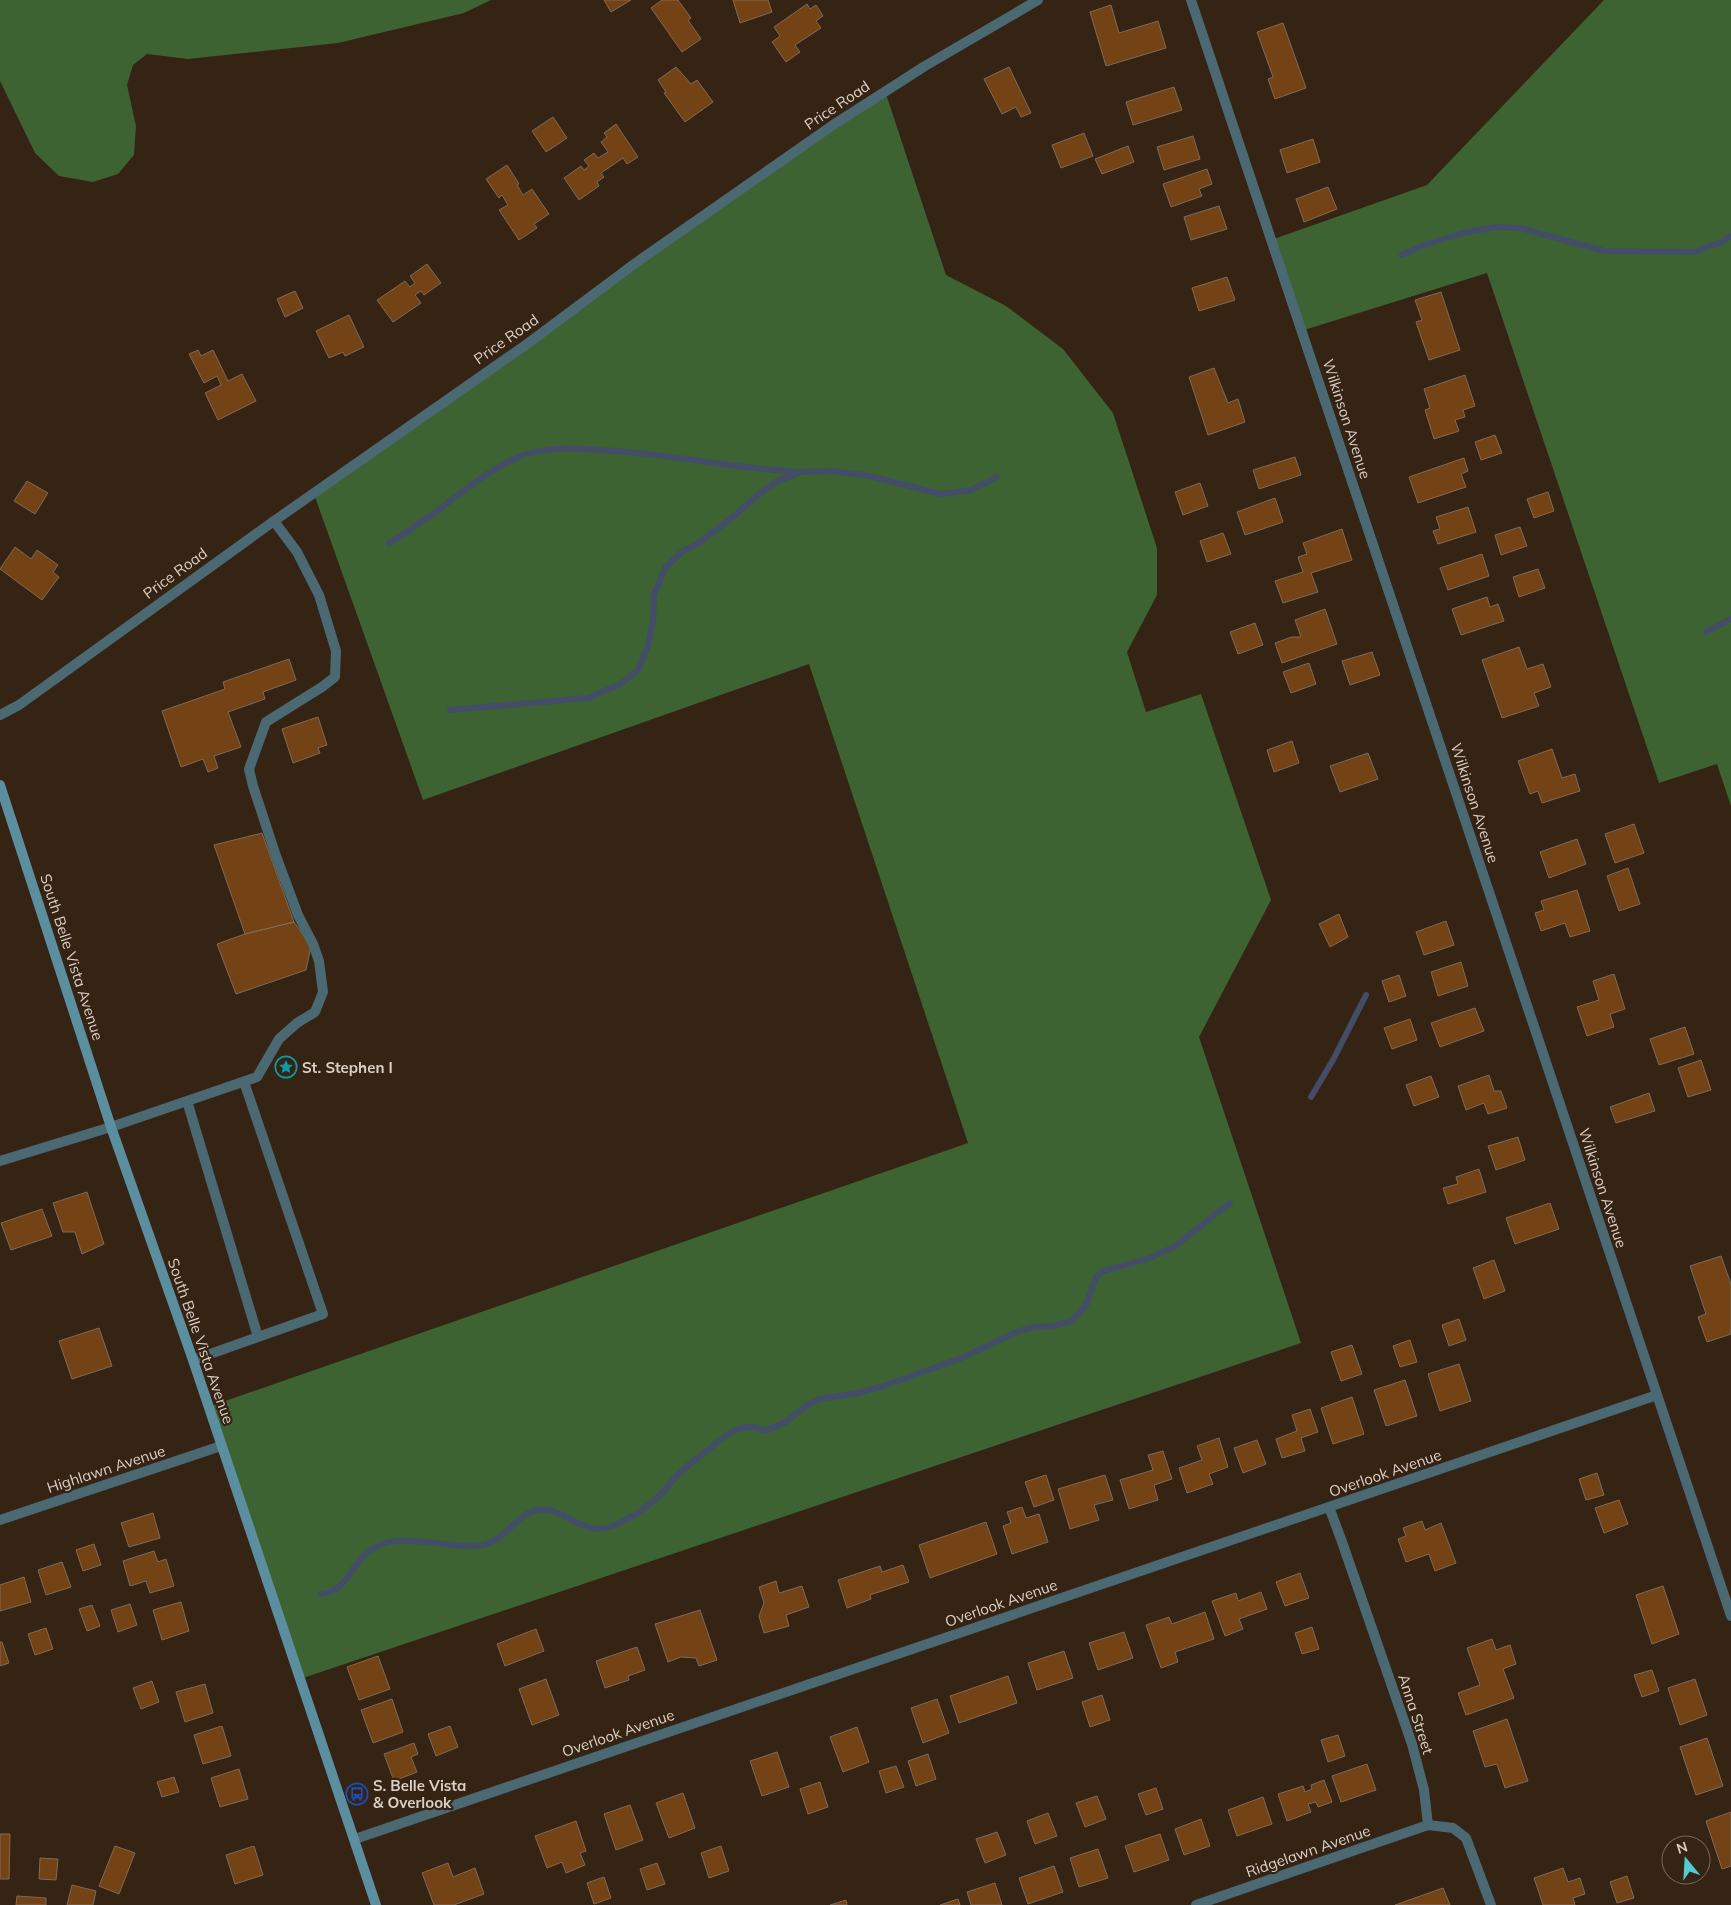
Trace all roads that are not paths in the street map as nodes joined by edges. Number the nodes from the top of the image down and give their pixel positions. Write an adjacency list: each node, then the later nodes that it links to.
1 (1038, 0): 3 (street, Price Road)
2 (1190, 0): 12 (street, Wilkinson Avenue)
3 (274, 521): 4 (street, Price Road); 6 (street)
4 (0, 715)
5 (0, 785): 8 (street, South Belle Vista Avenue)
6 (244, 1082): 7 (street); 10 (street)
7 (187, 1101): 8 (street); 10 (street)
8 (111, 1127): 9 (street); 11 (street, South Belle Vista Avenue)
9 (0, 1161)
10 (258, 1338): 11 (street)
11 (193, 1360): 13 (street, South Belle Vista Avenue)
12 (1657, 1395): 14 (street, Overlook Avenue); 16 (street, Wilkinson Avenue)
13 (221, 1446): 15 (street, Highlawn Avenue); 18 (street, South Belle Vista Avenue)
14 (1329, 1507): 17 (street, Anna Street); 18 (street, Overlook Avenue)
15 (0, 1520)
16 (1731, 1616)
17 (1428, 1825): 20 (street, Ridgelawn Avenue); 21 (street)
18 (355, 1839): 19 (street, South Belle Vista Avenue)
19 (376, 1905)
20 (1196, 1905)
21 (1491, 1905)

